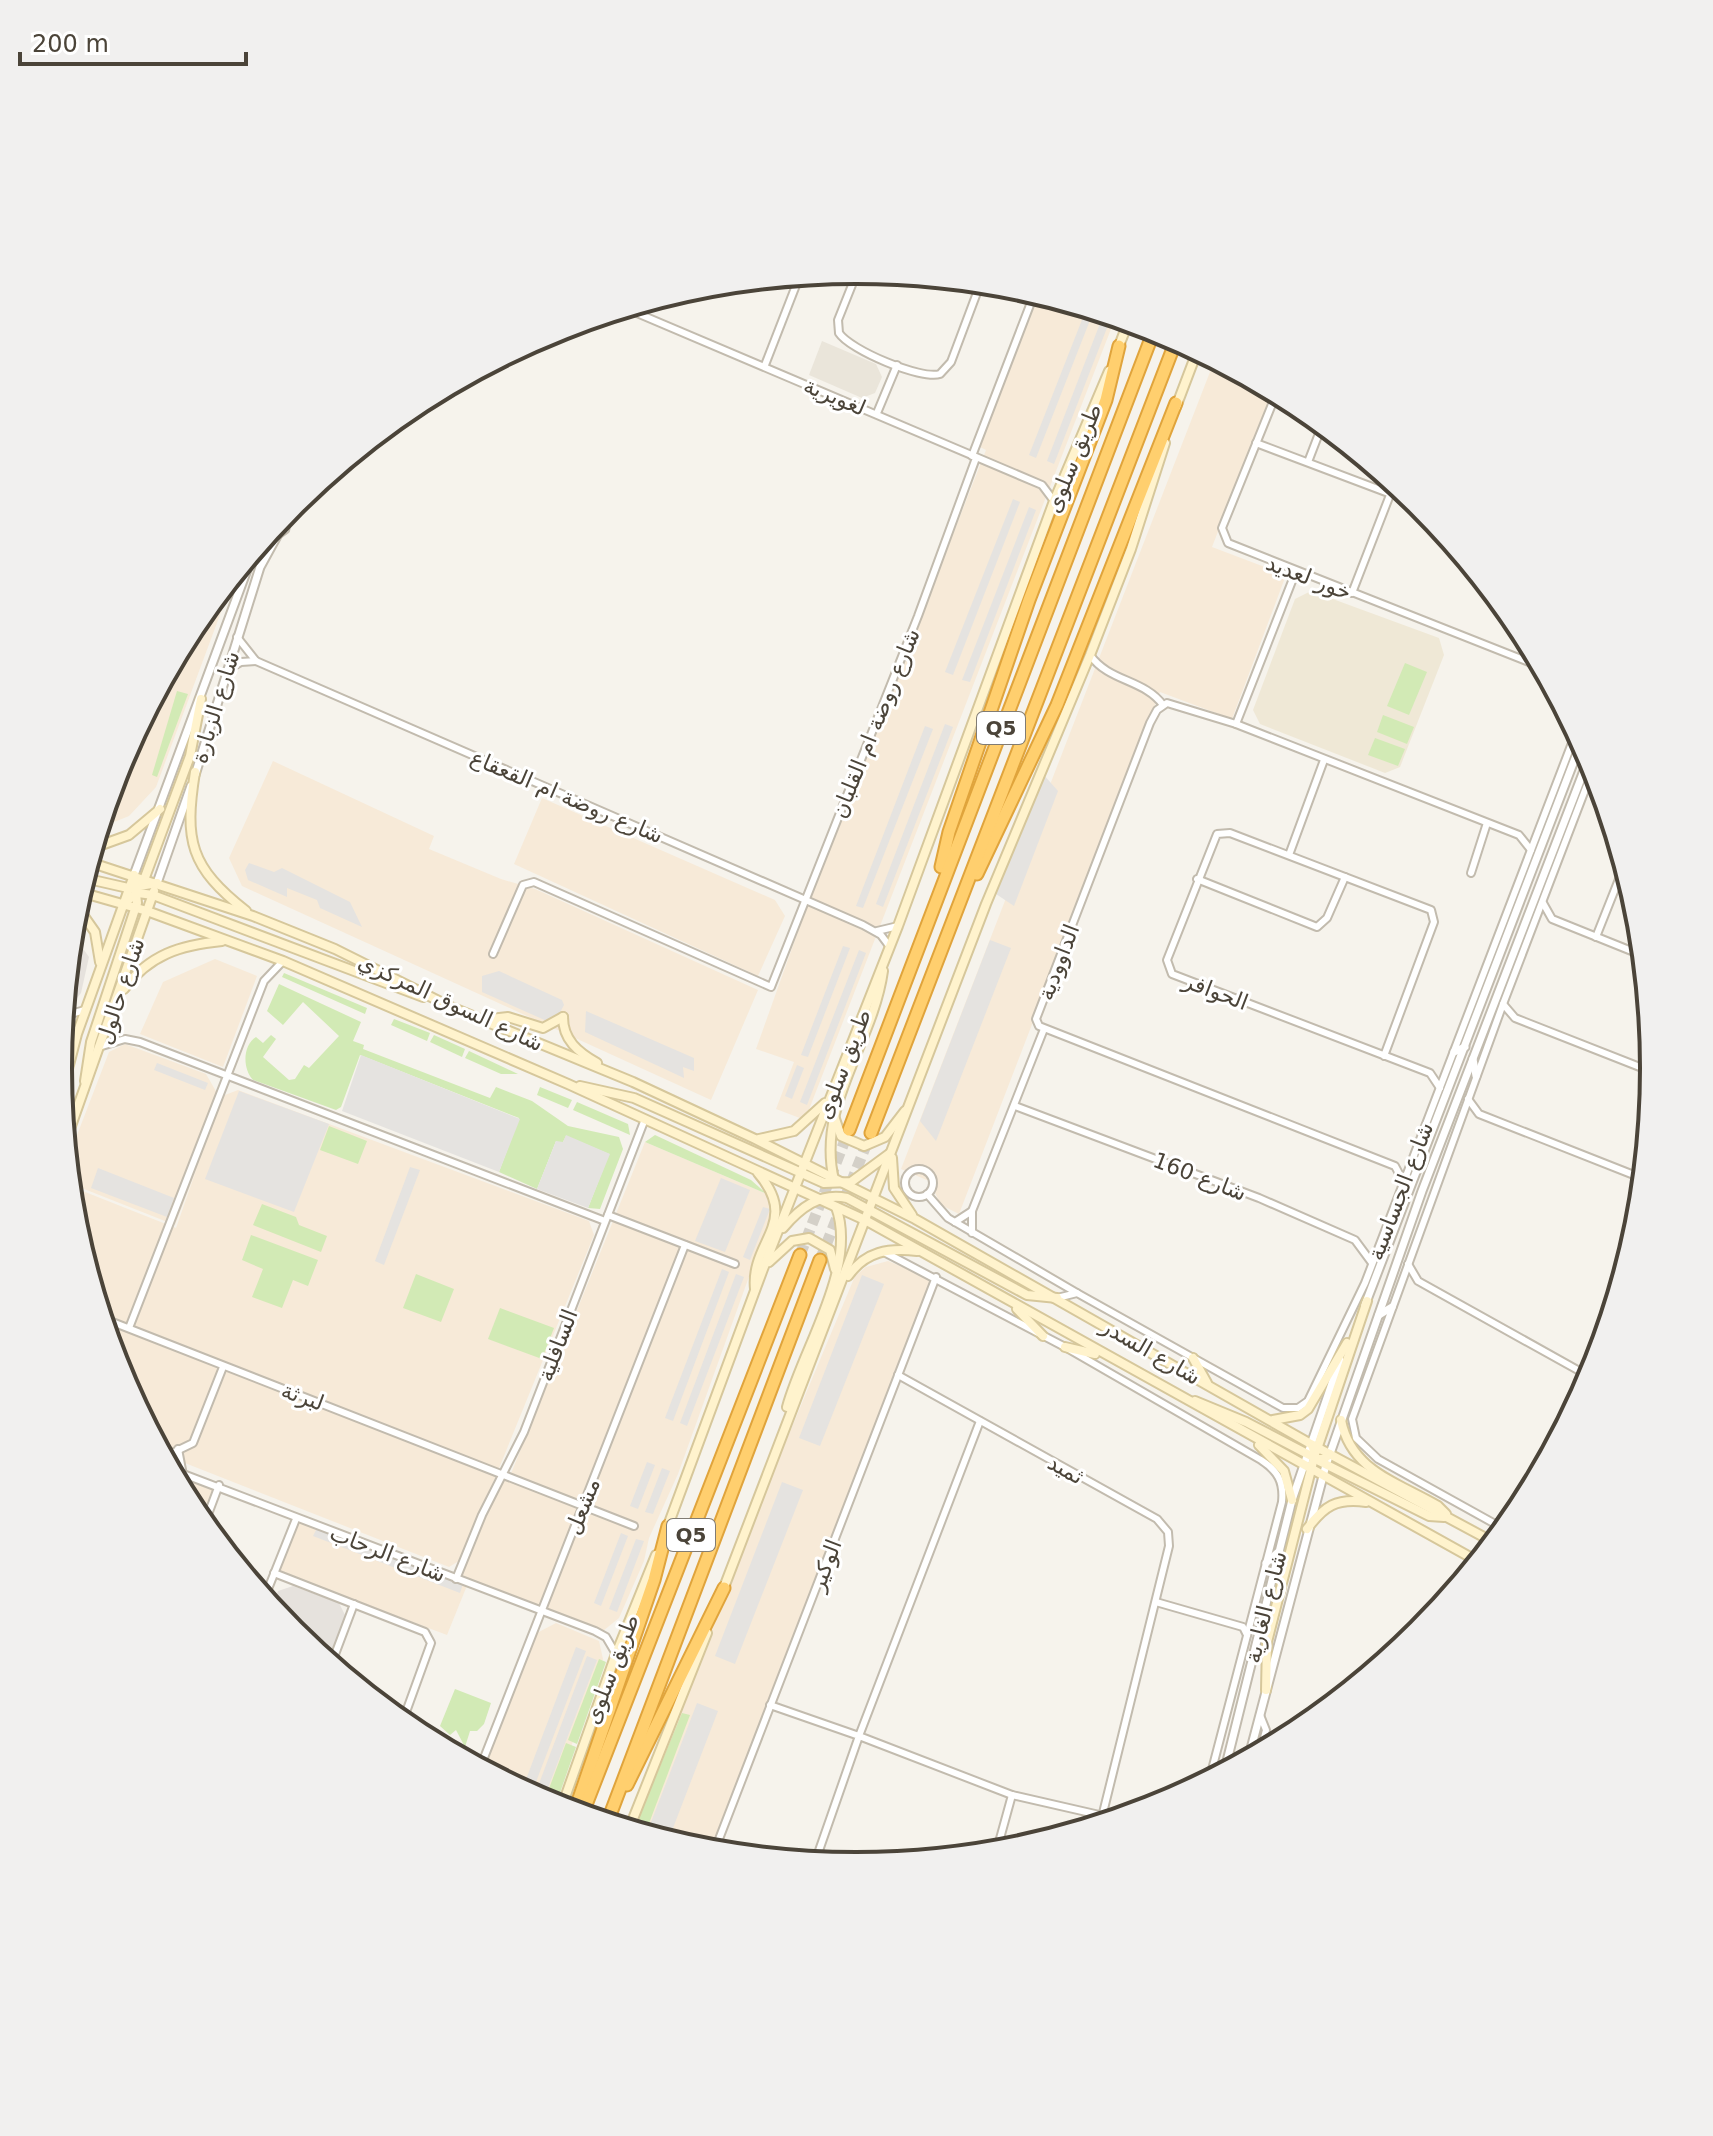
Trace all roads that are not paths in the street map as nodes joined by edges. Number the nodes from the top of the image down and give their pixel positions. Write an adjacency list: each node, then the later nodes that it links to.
1 (852, 284): 12 (street)
2 (796, 286): 11 (street)
3 (977, 293): 12 (street)
4 (1031, 304): 18 (street, شارع روضة ام القلبان)
5 (640, 314): 11 (street, لغويرية)
6 (1125, 331): 8 (main road, طريق سلوى)
7 (1150, 340): 68 (highway, طريق سلوى / Q5)
8 (1119, 346): 20 (main road, طريق سلوى); 68 (highway)
9 (1172, 350): 73 (highway, Q5)
10 (1194, 360): 13 (main road)
11 (765, 365): 15 (street, لغويرية)
12 (897, 365): 15 (street)
13 (1176, 403): 29 (main road); 73 (highway)
14 (1272, 404): 17 (street, خور لعديد)
15 (877, 413): 18 (street, لغويرية)
16 (1318, 435): 19 (street)
17 (1256, 443): 19 (street); 25 (street, خور لعديد)
18 (974, 457): 21 (street, لغويرية); 67 (street, شارع روضة ام القلبان)
19 (1308, 462): 22 (street)
20 (1063, 479): 21 (street); 23 (main road, طريق سلوى)
21 (1045, 486): 23 (street)
22 (1391, 494): 27 (street)
23 (1054, 501): 77 (main road, طريق سلوى)
24 (268, 549): 28 (street, شارع الزبارة)
25 (1296, 571): 27 (street, خور لعديد); 37 (street)
26 (244, 578): 35 (street, شارع الزبارة)
27 (1352, 593): 31 (street, خور لعديد)
28 (237, 637): 30 (street, شارع روضة ام القعقاع); 33 (street, شارع الزبارة)
29 (1090, 655): 32 (street); 34 (main road)
30 (256, 661): 33 (street); 67 (street, شارع روضة ام القعقاع)
31 (1527, 661)
32 (1100, 668): 34 (street); 36 (street)
33 (227, 670): 41 (street, شارع الزبارة)
34 (1083, 672): 118 (main road)
35 (201, 699): 44 (street, شارع الزبارة); 57 (main road)
36 (1163, 705): 37 (street); 99 (street, الداوودية)
37 (1236, 724): 40 (street)
38 (1571, 746): 46 (street, شارع الجساسية)
39 (1576, 756): 59 (street, شارع الجساسية)
40 (1324, 760): 45 (street); 50 (street)
41 (195, 772): 62 (street, شارع الزبارة); 74 (main road)
42 (1583, 773): 56 (street, شارع الجساسية)
43 (1587, 785): 64 (street, شارع الجساسية)
44 (160, 809): 48 (main road); 54 (street, شارع الزبارة)
45 (1487, 823): 47 (street); 53 (street)
46 (1539, 831): 47 (street); 49 (street, شارع الجساسية)
47 (1519, 835): 49 (street)
48 (105, 844)
49 (1531, 850): 52 (street, شارع الجساسية)
50 (1289, 855): 55 (street, الحوافر); 58 (street, الحوافر)
51 (99, 865): 54 (main road, شارع السوق المركزي)
52 (1524, 870): 59 (street); 104 (street, شارع الجساسية)
53 (1471, 873)
54 (134, 875): 57 (main road, شارع السوق المركزي); 63 (main road)
55 (1345, 877): 58 (street); 105 (street, الحوافر)
56 (1543, 877): 64 (street); 83 (street, شارع الجساسية)
57 (144, 878): 62 (main road, شارع السوق المركزي); 63 (main road)
58 (1197, 879): 105 (street, الحوافر)
59 (1529, 879): 102 (street, شارع الجساسية)
60 (95, 881): 63 (main road)
61 (1618, 882): 81 (street)
62 (157, 883): 63 (main road); 66 (main road, شارع حالول); 74 (main road, شارع السوق المركزي)
63 (137, 890): 66 (main road); 70 (main road); 71 (main road); 72 (main road)
64 (1547, 890): 69 (street, شارع الجساسية)
65 (92, 895): 70 (main road, شارع السوق المركزي)
66 (153, 895): 72 (main road, شارع حالول); 92 (main road)
67 (805, 900): 79 (street, شارع روضة ام القعقاع); 86 (street, شارع روضة ام القلبان)
68 (934, 902): 127 (highway, طريق سلوى / Q5)
69 (1543, 903): 75 (street); 78 (street, شارع الجساسية)
70 (122, 904): 71 (main road, شارع السوق المركزي); 89 (main road, شارع حالول)
71 (136, 908): 72 (main road, شارع السوق المركزي); 117 (main road)
72 (147, 911): 82 (main road, شارع السوق المركزي); 90 (main road, شارع حالول)
73 (955, 913): 128 (highway, Q5)
74 (253, 916): 92 (main road, شارع السوق المركزي)
75 (1552, 919): 78 (street); 81 (street)
76 (86, 920): 89 (main road)
77 (898, 926): 79 (street); 84 (main road, طريق سلوى)
78 (1533, 926): 80 (street, شارع الجساسية)
79 (877, 931): 84 (street, شارع روضة ام القعقاع)
80 (1529, 936): 83 (street); 91 (street, شارع الجساسية)
81 (1596, 937): 85 (street)
82 (228, 941): 88 (main road, شارع السوق المركزي); 90 (main road)
83 (1517, 946): 106 (street, شارع الجساسية)
84 (890, 947): 87 (main road, طريق سلوى)
85 (1632, 951)
86 (493, 954)
87 (885, 959): 116 (main road, طريق سلوى); 121 (main road)
88 (283, 961): 111 (street); 113 (main road, شارع السوق المركزي)
89 (101, 967): 93 (main road, شارع حالول)
90 (118, 996): 101 (main road, شارع حالول)
91 (1503, 1004): 95 (street); 97 (street, شارع الجساسية)
92 (451, 1007): 96 (main road, شارع السوق المركزي)
93 (85, 1010): 94 (street); 100 (main road, شارع حالول)
94 (74, 1013)
95 (1515, 1018): 97 (street); 108 (street)
96 (482, 1020): 112 (main road, شارع السوق المركزي); 112 (main road)
97 (1496, 1024): 110 (street, شارع الجساسية)
98 (74, 1029): 100 (street)
99 (1044, 1029): 119 (street); 133 (street, الداوودية)
100 (77, 1034): 103 (main road, شارع حالول)
101 (102, 1046): 111 (street); 117 (main road, شارع حالول)
102 (1465, 1047): 104 (street); 123 (street, شارع الجساسية)
103 (73, 1051)
104 (1454, 1052): 107 (street, شارع الجساسية)
105 (1384, 1056): 109 (street, الحوافر)
106 (1473, 1059): 110 (street); 175 (street, شارع الجساسية)
107 (1448, 1067): 109 (street); 114 (street, شارع الجساسية)
108 (1641, 1067)
109 (1430, 1073): 114 (street)
110 (1476, 1076): 115 (street, شارع الجساسية)
111 (227, 1077): 148 (street); 177 (street)
112 (633, 1082): 129 (main road, شارع السوق المركزي)
113 (568, 1084): 125 (main road, شارع السوق المركزي); 135 (main road)
114 (1440, 1088): 120 (street, شارع الجساسية)
115 (1468, 1099): 122 (street); 126 (street, شارع الجساسية)
116 (829, 1100): 129 (main road); 132 (main road, طريق سلوى)
117 (81, 1101): 124 (main road, شارع حالول)
118 (910, 1105): 121 (main road); 130 (main road)
119 (1015, 1106): 147 (street); 159 (street, شارع 160)
120 (1432, 1109): 123 (street); 131 (street, شارع الجساسية)
121 (834, 1111): 137 (main road)
122 (1479, 1114): 126 (street); 136 (street)
123 (1438, 1118): 172 (street, شارع الجساسية)
124 (74, 1119)
125 (645, 1119): 134 (main road, شارع السوق المركزي); 148 (street, السافلية)
126 (1461, 1120): 161 (street, شارع الجساسية)
127 (849, 1130)
128 (871, 1133)
129 (755, 1139): 132 (main road, شارع السوق المركزي)
130 (893, 1151): 137 (main road); 143 (main road); 149 (main road)
131 (1413, 1160): 133 (street); 139 (street, شارع الجساسية)
132 (804, 1163): 135 (main road, طريق سلوى); 137 (main road, شارع السدر); 138 (main road)
133 (1395, 1166): 139 (street)
134 (755, 1169): 140 (main road, شارع السوق المركزي); 169 (main road)
135 (800, 1173): 138 (main road); 140 (main road, طريق سلوى)
136 (1633, 1175)
137 (838, 1182): 138 (main road); 142 (main road); 143 (main road, شارع السدر)
138 (824, 1183): 142 (main road)
139 (1404, 1183): 159 (street, شارع الجساسية)
140 (795, 1187): 144 (main road, شارع السدر); 153 (main road, طريق سلوى)
141 (927, 1194): 141 (street); 151 (street, شارع الجساسية)
142 (836, 1196): 144 (main road); 145 (main road); 146 (main road); 150 (main road)
143 (874, 1198): 146 (main road); 149 (main road, شارع السدر)
144 (819, 1199): 145 (main road, شارع السدر); 153 (main road)
145 (836, 1206): 150 (main road, شارع السدر); 164 (main road)
146 (870, 1208): 150 (main road); 171 (main road)
147 (972, 1211): 151 (street); 152 (street)
148 (607, 1218): 154 (street); 201 (street, السافلية)
149 (915, 1219): 171 (main road, شارع السدر)
150 (865, 1220): 156 (main road, شارع السدر); 168 (main road)
151 (955, 1222): 152 (street, شارع الجساسية)
152 (972, 1233): 170 (street, شارع الجساسية)
153 (778, 1235): 162 (main road, طريق سلوى)
154 (685, 1245): 160 (street); 207 (street, مشعل)
155 (880, 1251): 156 (main road); 163 (street, شارع السدر); 168 (main road)
156 (921, 1251): 173 (main road, شارع السدر)
157 (800, 1255): 246 (highway, طريق سلوى / Q5)
158 (820, 1260): 247 (highway, Q5)
159 (1372, 1263): 166 (street, شارع الجساسية)
160 (735, 1264)
161 (1408, 1264): 165 (street); 167 (street, شارع الجساسية)
162 (763, 1269): 164 (main road); 169 (main road, طريق سلوى)
163 (936, 1277): 178 (street, شارع السدر); 185 (street, الوكير)
164 (835, 1278): 192 (main road)
165 (1418, 1281): 167 (street); 184 (street)
166 (1365, 1283): 172 (street); 182 (street, شارع الجساسية)
167 (1401, 1285): 174 (street, شارع الجساسية)
168 (839, 1290): 192 (main road)
169 (755, 1291): 213 (main road, طريق سلوى)
170 (1077, 1293): 171 (street); 182 (street, شارع الجساسية)
171 (1057, 1298): 186 (main road, شارع السدر)
172 (1368, 1298): 179 (street, شارع الجساسية); 193 (main road)
173 (1008, 1300): 178 (main road); 181 (main road, شارع السدر)
174 (1392, 1307): 175 (street); 211 (street)
175 (1379, 1315): 189 (street, شارع الجساسية)
176 (115, 1323): 177 (street, لبرثة)
177 (129, 1328): 183 (street, لبرثة)
178 (1043, 1336): 180 (street, شارع السدر)
179 (1347, 1343): 188 (main road); 193 (street, شارع الجساسية)
180 (1065, 1347): 181 (main road); 218 (street, شارع السدر)
181 (1103, 1355): 187 (main road, شارع السدر)
182 (1193, 1358): 186 (main road)
183 (223, 1367): 194 (street); 201 (street, لبرثة)
184 (1580, 1371)
185 (898, 1375): 190 (street, ثميد); 234 (street, الوكير)
186 (1207, 1383): 188 (main road, شارع السدر)
187 (1174, 1394): 191 (main road, شارع السدر); 197 (main road)
188 (1271, 1420): 193 (main road, شارع السدر)
189 (1341, 1420): 196 (street, شارع الجساسية); 209 (main road)
190 (980, 1421): 223 (street, ثميد); 237 (street)
191 (1246, 1434): 200 (main road, شارع السدر); 205 (main road)
192 (779, 1439): 222 (main road)
193 (1313, 1445): 196 (main road, شارع السدر); 197 (main road)
194 (178, 1449): 195 (street); 199 (street)
195 (173, 1452)
196 (1330, 1454): 197 (main road); 198 (street, شارع الغارية); 209 (main road, شارع السدر)
197 (1312, 1458): 198 (main road); 200 (main road); 202 (main road)
198 (1326, 1465): 202 (street, شارع الغارية); 209 (main road)
199 (182, 1467)
200 (1306, 1467): 202 (main road, شارع السدر); 205 (street, شارع الغارية); 233 (main road)
201 (503, 1474): 207 (street, لبرثة); 220 (street)
202 (1322, 1475): 206 (main road, شارع السدر); 214 (street, شارع الغارية)
203 (187, 1476): 204 (street, شارع الرحاب)
204 (219, 1485): 208 (street); 210 (street, شارع الرحاب)
205 (1292, 1500): 216 (street, شارع الغارية)
206 (1371, 1503): 214 (main road); 217 (main road, شارع السدر)
207 (582, 1506): 212 (street, لبرثة); 225 (street, مشعل)
208 (209, 1511)
209 (1449, 1518): 215 (main road, شارع السدر)
210 (296, 1519): 219 (street); 220 (street, شارع الرحاب)
211 (1495, 1524)
212 (634, 1526)
213 (668, 1526): 228 (main road, طريق سلوى); 245 (highway)
214 (1307, 1529): 233 (street, شارع الغارية)
215 (1485, 1538)
216 (1279, 1551): 218 (street); 241 (street, شارع الغارية)
217 (1470, 1557)
218 (1266, 1563): 226 (street, شارع الغارية)
219 (274, 1573): 221 (street); 224 (street)
220 (456, 1579): 225 (street, شارع الرحاب)
221 (269, 1587)
222 (724, 1588): 248 (highway); 251 (main road)
223 (1156, 1602): 227 (street); 249 (street, ثميد)
224 (354, 1604): 231 (street); 235 (street)
225 (541, 1611): 230 (street, شارع الرحاب); 240 (street, مشعل)
226 (1250, 1623): 227 (street); 229 (street, شارع الغارية)
227 (1243, 1627): 229 (street)
228 (625, 1632): 230 (street); 232 (main road, طريق سلوى)
229 (1247, 1635): 242 (street, شارع الغارية)
230 (606, 1637): 232 (street)
231 (335, 1654)
232 (616, 1654): 244 (main road, طريق سلوى)
233 (1266, 1690): 236 (street, شارع الغارية)
234 (770, 1705): 237 (street); 253 (street, الوكير)
235 (407, 1710)
236 (1260, 1713): 238 (street, شارع الغارية); 239 (street, شارع الغارية)
237 (859, 1736): 243 (street); 254 (street)
238 (1264, 1738)
239 (1252, 1745)
240 (484, 1758)
241 (1228, 1759)
242 (1213, 1767)
243 (1012, 1795): 250 (street); 252 (street)
244 (565, 1797)
245 (578, 1801)
246 (586, 1804)
247 (610, 1813)
248 (612, 1813)
249 (1103, 1813)
250 (1097, 1815)
251 (633, 1820)
252 (1000, 1839)
253 (719, 1840)
254 (819, 1851)

